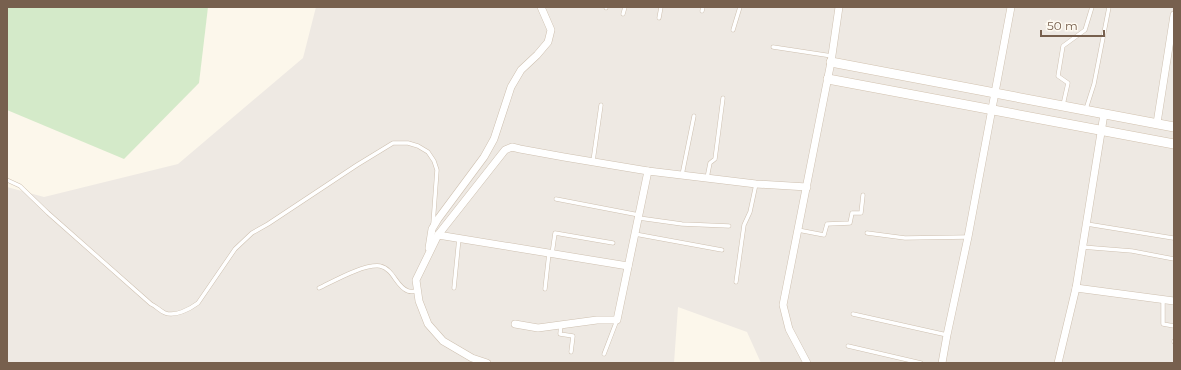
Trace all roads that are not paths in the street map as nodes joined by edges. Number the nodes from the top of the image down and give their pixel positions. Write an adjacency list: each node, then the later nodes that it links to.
1 (541, 7): 40 (street)
2 (625, 7): 9 (lane)
3 (661, 7): 11 (lane)
4 (740, 7): 12 (lane)
5 (839, 7): 14 (street)
6 (1011, 7): 16 (street)
7 (1092, 7): 19 (lane)
8 (1109, 7): 21 (lane)
9 (623, 14)
10 (1174, 14): 24 (street)
11 (659, 18)
12 (733, 30)
13 (773, 47): 14 (lane)
14 (832, 59): 15 (street); 16 (street)
15 (828, 79): 20 (street); 34 (street)
16 (996, 94): 19 (street); 20 (street)
17 (723, 98): 31 (lane)
18 (601, 105): 28 (lane)
19 (1063, 106): 21 (street)
20 (992, 110): 26 (street); 45 (street)
21 (1085, 110): 22 (street)
22 (1104, 114): 24 (street); 26 (street)
23 (694, 116): 30 (lane)
24 (1157, 123): 25 (street)
25 (1174, 127)
26 (1102, 130): 27 (street); 38 (street)
27 (1174, 144)
28 (592, 162): 29 (street); 44 (street)
29 (648, 171): 30 (street); 37 (street)
30 (682, 175): 31 (street)
31 (707, 178): 33 (street)
32 (7, 180): 40 (lane)
33 (756, 184): 34 (street); 55 (lane)
34 (806, 187): 41 (street)
35 (863, 195): 41 (lane)
36 (556, 199): 37 (lane)
37 (639, 216): 39 (lane); 42 (street)
38 (1086, 224): 47 (lane); 49 (street)
39 (729, 226)
40 (432, 229): 52 (street)
41 (798, 230): 73 (street)
42 (635, 234): 50 (lane); 54 (street)
43 (867, 234): 45 (lane)
44 (438, 235): 46 (street); 52 (street)
45 (968, 237): 68 (street)
46 (459, 238): 51 (street); 57 (lane)
47 (1173, 238)
48 (613, 244): 51 (lane)
49 (1082, 247): 53 (lane); 58 (street)
50 (722, 250)
51 (551, 253): 54 (street); 59 (lane)
52 (428, 256): 60 (street)
53 (1174, 259)
54 (628, 266): 64 (street)
55 (736, 282)
56 (319, 288): 60 (lane)
57 (454, 288)
58 (1076, 288): 61 (street); 76 (street)
59 (545, 289)
60 (418, 291): 72 (street)
61 (1162, 299): 62 (street); 67 (lane)
62 (1174, 301)
63 (853, 314): 68 (lane)
64 (617, 320): 66 (street); 71 (lane)
65 (515, 324): 66 (street)
66 (561, 324): 70 (lane)
67 (1174, 326)
68 (947, 334): 75 (street)
69 (848, 346): 74 (lane)
70 (571, 352)
71 (604, 354)
72 (487, 363)
73 (807, 363)
74 (921, 363)
75 (942, 363)
76 (1058, 363)

